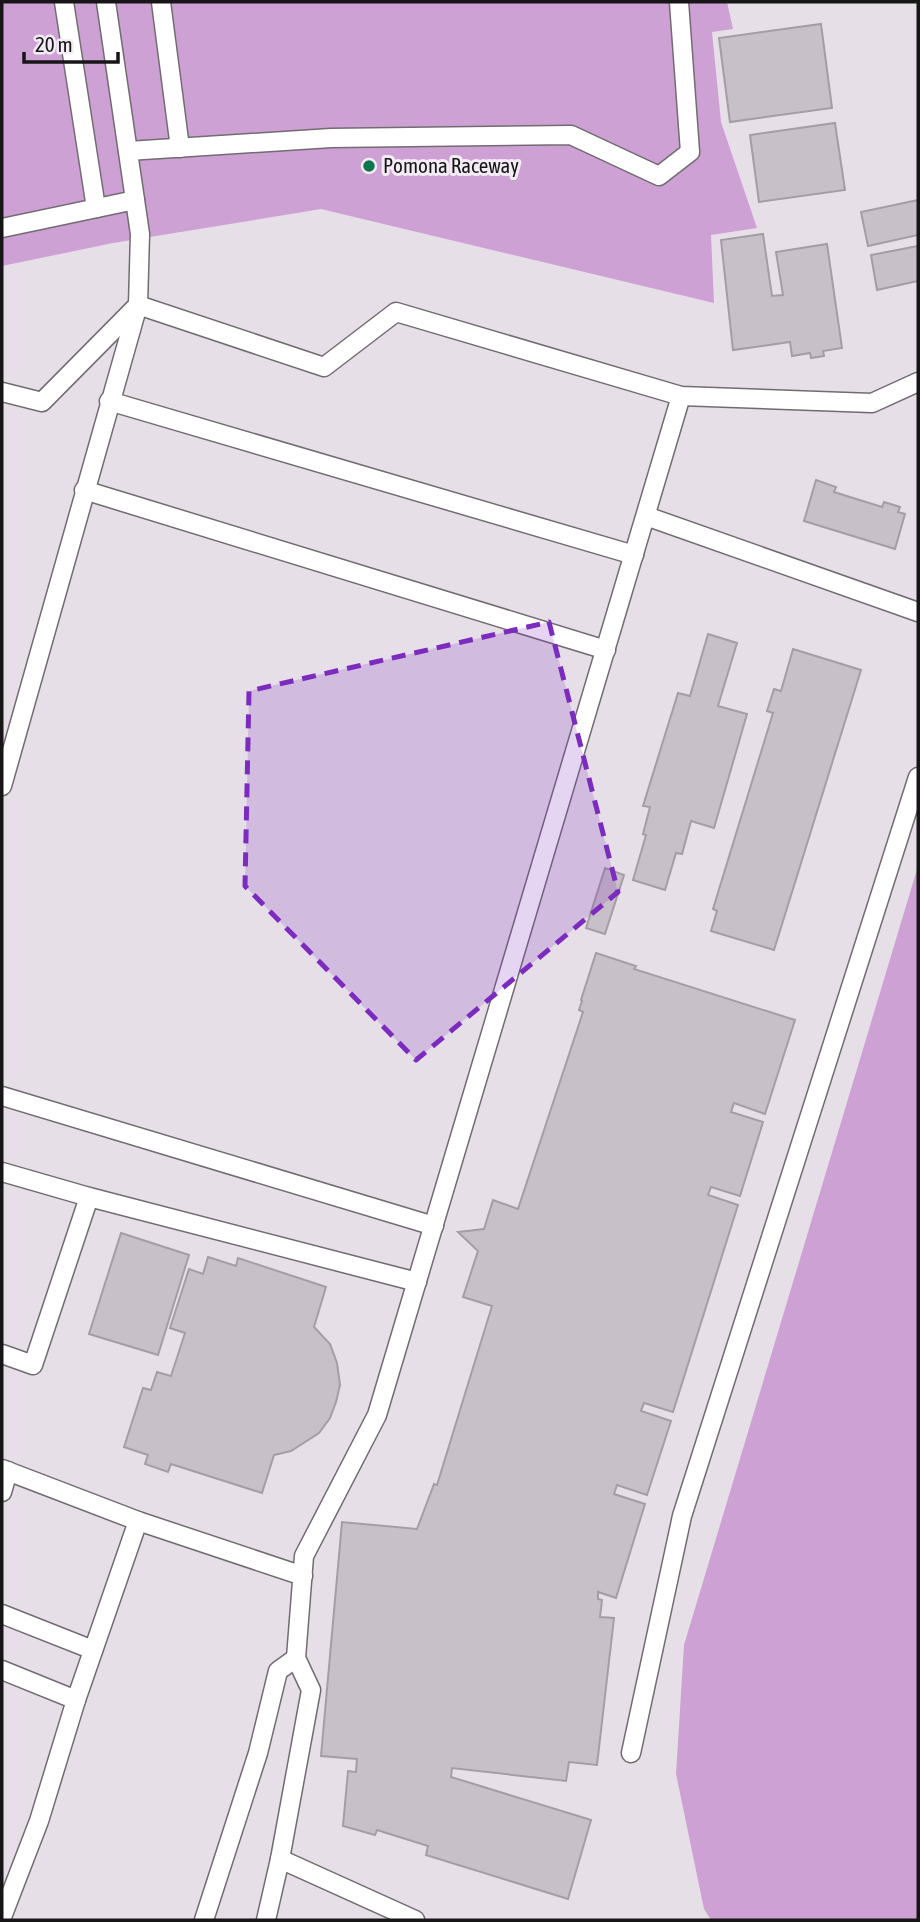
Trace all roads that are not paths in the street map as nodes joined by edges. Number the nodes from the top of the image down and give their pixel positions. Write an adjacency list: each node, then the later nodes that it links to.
1 (64, 2): 8 (lane)
2 (106, 2): 6 (lane)
3 (161, 2): 5 (lane)
4 (679, 2): 5 (lane)
5 (180, 148): 6 (lane)
6 (128, 151): 7 (lane)
7 (135, 200): 8 (lane); 10 (lane)
8 (96, 208): 9 (lane)
9 (2, 228)
10 (138, 305): 12 (lane); 13 (lane); 14 (lane)
11 (918, 382): 13 (lane)
12 (2, 392)
13 (681, 396): 16 (lane)
14 (109, 401): 15 (lane); 17 (lane)
15 (84, 490): 19 (lane); 21 (lane)
16 (646, 516): 17 (lane); 18 (lane)
17 (634, 555): 19 (lane)
18 (918, 612)
19 (606, 650): 25 (lane)
20 (918, 777): 37 (lane)
21 (2, 786)
22 (2, 1096): 25 (lane)
23 (2, 1172): 24 (lane)
24 (89, 1197): 26 (lane); 27 (lane)
25 (434, 1226): 26 (lane)
26 (418, 1282): 31 (lane)
27 (2, 1354)
28 (5, 1470): 29 (lane); 30 (lane)
29 (2, 1492)
30 (138, 1521): 31 (lane); 33 (lane)
31 (303, 1576): 34 (lane)
32 (2, 1614): 33 (lane)
33 (93, 1650): 36 (lane)
34 (296, 1658): 38 (lane); 40 (lane)
35 (2, 1670): 36 (lane)
36 (76, 1700): 39 (lane)
37 (631, 1753)
38 (280, 1859): 41 (lane); 42 (lane)
39 (2, 1917)
40 (204, 1920)
41 (266, 1920)
42 (415, 1920)

